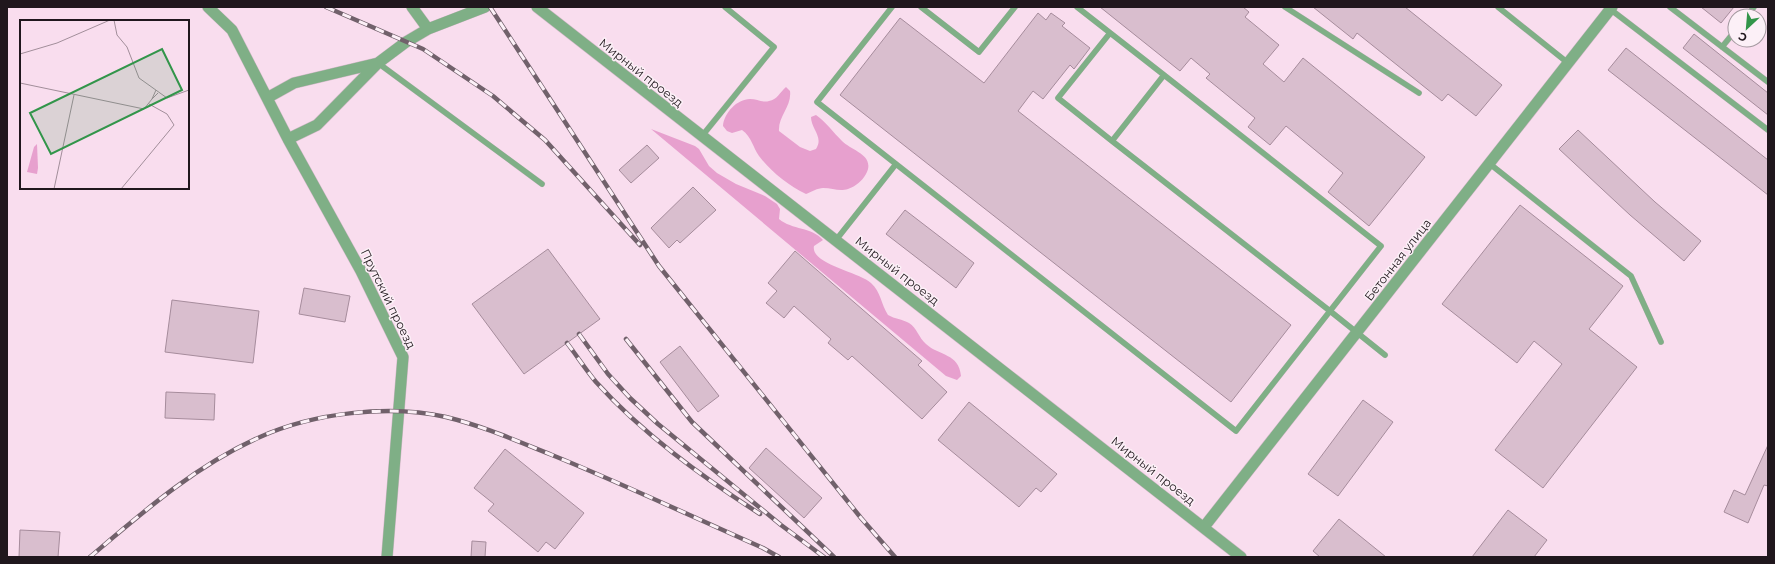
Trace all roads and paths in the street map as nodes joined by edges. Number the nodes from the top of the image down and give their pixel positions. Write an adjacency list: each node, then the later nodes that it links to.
1 (208, 7): 23 (street, Прутский проезд)
2 (412, 7): 14 (street)
3 (485, 7): 14 (street)
4 (537, 7): 25 (street, Мирный проезд)
5 (725, 7): 25 (lane)
6 (892, 7): 28 (lane)
7 (921, 7): 8 (lane)
8 (1015, 7)
9 (1077, 7): 15 (lane)
10 (1285, 7): 22 (lane)
11 (1498, 7): 19 (lane)
12 (1670, 7): 17 (lane)
13 (1611, 8): 19 (street, Бетонная улица); 24 (lane)
14 (428, 29): 18 (street)
15 (1110, 33): 20 (lane); 27 (lane)
16 (1727, 41): 17 (lane)
17 (1722, 47): 21 (lane)
18 (378, 63): 23 (street); 26 (street); 30 (lane)
19 (1568, 63): 29 (street, Бетонная улица)
20 (1164, 75): 27 (lane); 32 (lane)
21 (1768, 82)
22 (1419, 93)
23 (267, 98): 26 (street, Прутский проезд)
24 (1768, 130)
25 (702, 136): 31 (street, Мирный проезд)
26 (288, 139): 37 (street, Прутский проезд)
27 (1112, 141): 32 (lane)
28 (896, 164): 31 (lane); 32 (lane)
29 (1490, 164): 33 (street, Бетонная улица); 34 (lane)
30 (542, 184)
31 (836, 240): 36 (street, Мирный проезд)
32 (1330, 311): 33 (lane)
33 (1358, 333): 35 (lane); 36 (street, Бетонная улица)
34 (1661, 342)
35 (1385, 355)
36 (1204, 527): 38 (street, Мирный проезд)
37 (387, 557)
38 (1241, 557)

